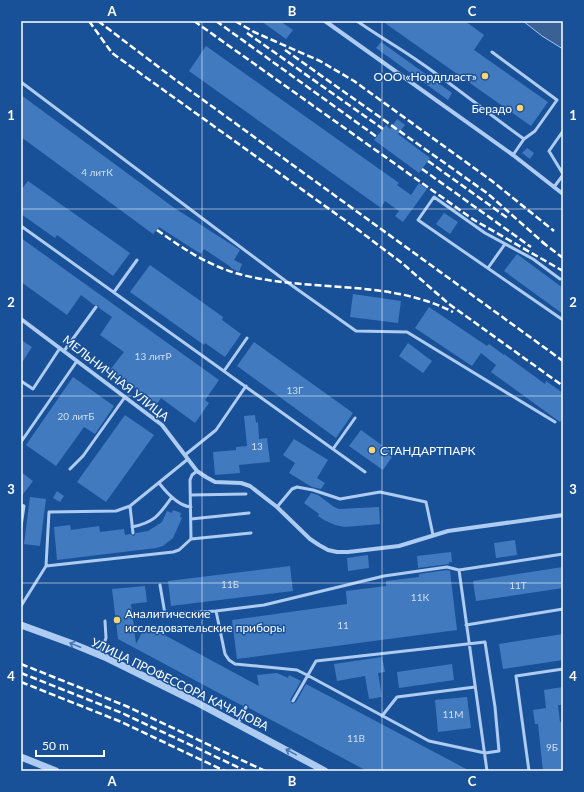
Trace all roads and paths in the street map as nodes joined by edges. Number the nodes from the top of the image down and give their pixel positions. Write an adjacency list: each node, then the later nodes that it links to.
1 (325, 21): 7 (street)
2 (357, 21): 6 (lane)
3 (492, 52): 6 (lane)
4 (21, 82): 28 (lane)
5 (563, 131): 8 (lane)
6 (524, 139): 7 (lane)
7 (513, 155): 9 (street)
8 (563, 175): 9 (lane)
9 (554, 187): 10 (street)
10 (563, 194)
11 (21, 226): 16 (lane)
12 (505, 244): 14 (lane); 14 (lane); 15 (lane)
13 (137, 260): 16 (lane)
14 (488, 268): 19 (lane)
15 (560, 279)
16 (114, 292): 23 (lane)
17 (96, 307): 21 (lane)
18 (21, 318): 21 (street, МЕЛЬНИЧНАЯ УЛИЦА)
19 (563, 320)
20 (247, 338): 23 (lane)
21 (62, 350): 22 (street, МЕЛЬНИЧНАЯ УЛИЦА); 24 (lane)
22 (77, 361): 26 (street, МЕЛЬНИЧНАЯ УЛИЦА); 29 (lane)
23 (224, 371): 25 (lane)
24 (21, 381)
25 (246, 386): 30 (lane); 31 (lane)
26 (125, 397): 31 (street, МЕЛЬНИЧНАЯ УЛИЦА); 33 (lane)
27 (355, 418): 30 (lane)
28 (555, 422)
29 (21, 442)
30 (333, 449): 35 (lane)
31 (185, 455): 32 (street, МЕЛЬНИЧНАЯ УЛИЦА)
32 (188, 459): 34 (street, МЕЛЬНИЧНАЯ УЛИЦА); 36 (lane)
33 (70, 469)
34 (197, 470): 38 (lane); 43 (street, МЕЛЬНИЧНАЯ УЛИЦА)
35 (366, 472)
36 (159, 483): 39 (lane); 41 (lane)
37 (246, 494): 38 (lane)
38 (191, 495): 42 (lane)
39 (172, 497): 42 (lane); 48 (lane)
40 (21, 505): 47 (lane)
41 (130, 506): 48 (lane); 56 (lane)
42 (191, 507): 46 (lane)
43 (277, 508): 51 (street, МЕЛЬНИЧНАЯ УЛИЦА); 51 (lane)
44 (249, 513): 46 (lane)
45 (563, 516): 51 (street, МЕЛЬНИЧНАЯ УЛИЦА)
46 (191, 519): 52 (lane)
47 (21, 526)
48 (132, 526): 50 (lane)
49 (251, 533): 52 (lane)
50 (132, 534)
51 (433, 535)
52 (192, 539): 55 (lane)
53 (134, 551): 55 (lane)
54 (563, 554): 57 (lane)
55 (135, 556): 56 (lane)
56 (46, 566): 59 (lane)
57 (460, 570): 61 (lane); 65 (lane)
58 (160, 585): 62 (lane)
59 (21, 606)
60 (563, 609): 65 (lane)
61 (216, 611): 62 (lane); 70 (lane)
62 (165, 614): 63 (lane)
63 (139, 616)
64 (105, 621): 68 (lane)
65 (466, 624): 67 (lane)
66 (21, 625): 68 (street, УЛИЦА ПРОФЕССОРА КАЧАЛОВА, one-way to 66)
67 (469, 644): 70 (lane); 71 (lane); 76 (lane)
68 (99, 655): 75 (street, УЛИЦА ПРОФЕССОРА КАЧАЛОВА)
69 (563, 669): 81 (lane)
70 (307, 675): 72 (lane); 74 (lane)
71 (475, 687): 74 (lane); 76 (lane)
72 (293, 701)
73 (246, 707): 75 (lane)
74 (382, 716): 76 (lane)
75 (238, 724): 79 (street, УЛИЦА ПРОФЕССОРА КАЧАЛОВА, one-way to 75)
76 (485, 753): 80 (lane)
77 (21, 757): 78 (street)
78 (56, 771)
79 (325, 771)
80 (487, 771)
81 (529, 771)

